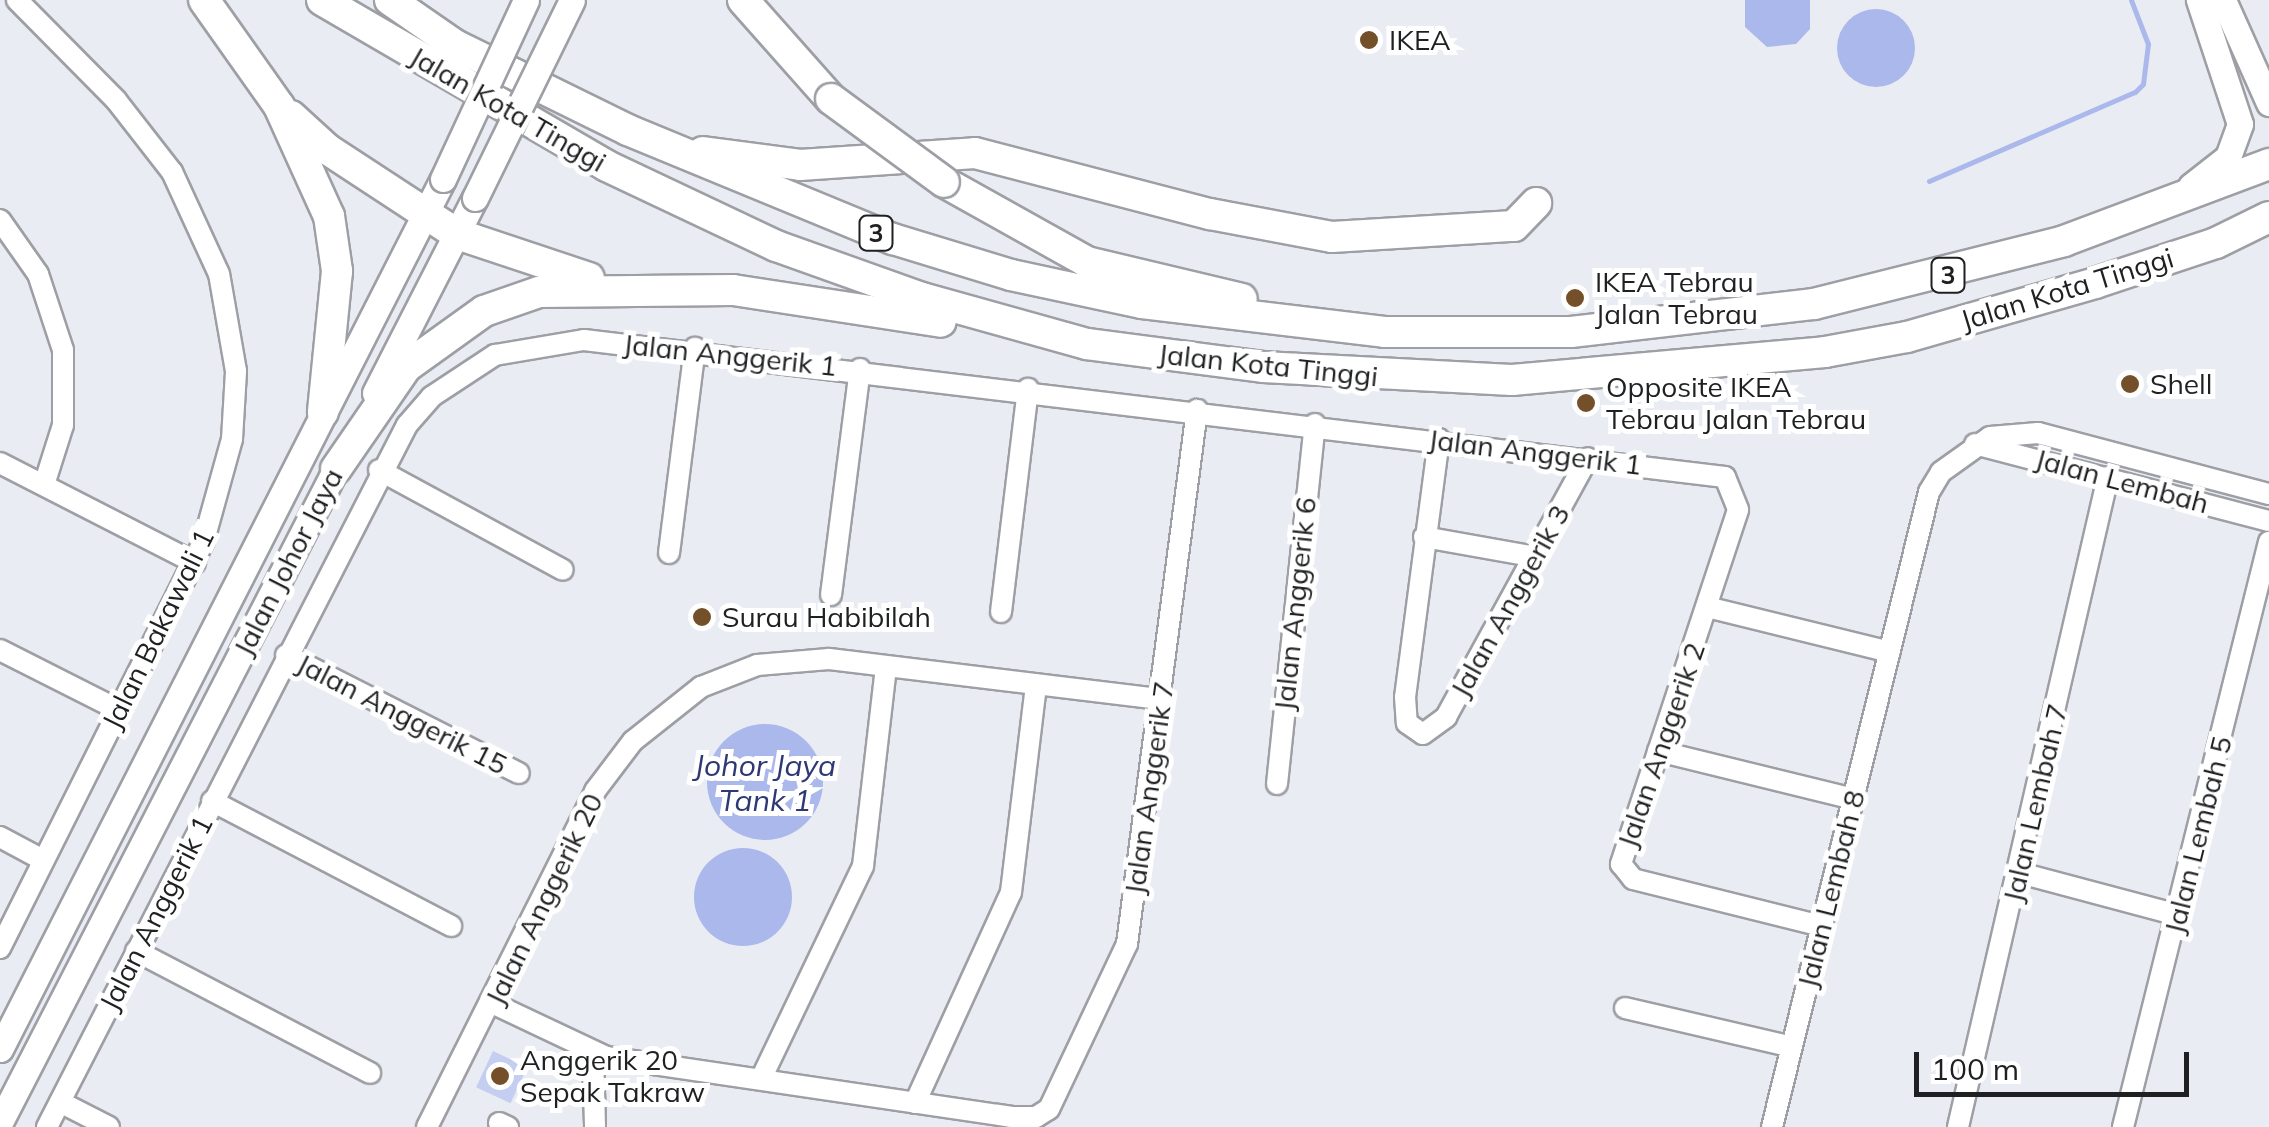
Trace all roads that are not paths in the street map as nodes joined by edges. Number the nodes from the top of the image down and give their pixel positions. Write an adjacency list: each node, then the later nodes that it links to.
1 (17, 0): 43 (street, Jalan Bakawali 1)
2 (204, 0): 11 (highway)
3 (322, 0): 22 (highway, Jalan Kota Tinggi / 3)
4 (390, 0): 12 (highway, Jalan Kota Tinggi / 3)
5 (526, 0): 16 (main road, Jalan Johor Jaya, bridge)
6 (572, 0): 19 (main road, Jalan Johor Jaya, bridge)
7 (743, 0): 21 (highway, bridge)
8 (2199, 0): 15 (main road)
9 (2223, 0): 10 (main road)
10 (2269, 103)
11 (280, 106): 16 (highway); 27 (highway)
12 (671, 148): 14 (highway); 21 (highway, Jalan Kota Tinggi / 3)
13 (2269, 164): 15 (highway, Jalan Kota Tinggi / 3)
14 (1536, 202)
15 (2154, 211): 21 (highway, Jalan Kota Tinggi / 3)
16 (424, 214): 19 (highway); 27 (main road, Jalan Johor Jaya)
17 (2269, 217): 22 (highway, Jalan Kota Tinggi / 3)
18 (0, 220): 36 (street)
19 (456, 234): 20 (highway); 33 (main road, Jalan Johor Jaya)
20 (636, 286): 22 (highway); 33 (highway)
21 (1326, 327)
22 (1087, 344)
23 (694, 348): 24 (street, Jalan Anggerik 1); 34 (street, Jalan Anggerik 1); 41 (street)
24 (860, 369): 25 (street, Jalan Anggerik 1); 45 (street)
25 (1028, 389): 26 (street, Jalan Anggerik 1); 47 (street)
26 (1197, 410): 28 (street, Jalan Anggerik 1); 53 (street, Jalan Anggerik 7)
27 (323, 412): 71 (main road, Jalan Johor Jaya)
28 (1315, 424): 29 (street, Jalan Anggerik 1); 57 (street, Jalan Anggerik 6)
29 (1438, 440): 31 (street, Jalan Anggerik 1); 39 (street)
30 (1974, 444): 35 (street, Jalan Lembah); 37 (street, Jalan Lembah); 49 (street)
31 (1588, 458): 42 (street, Jalan Anggerik 3); 46 (street, Jalan Anggerik 1)
32 (0, 464): 36 (street)
33 (336, 468): 77 (main road, Jalan Johor Jaya)
34 (379, 470): 44 (street); 50 (street, Jalan Anggerik 1)
35 (2108, 477): 38 (street, Jalan Lembah); 62 (street, Jalan Lembah 7)
36 (44, 485): 43 (street)
37 (2269, 494)
38 (2269, 521)
39 (1424, 537): 42 (street); 42 (street, Jalan Anggerik 3)
40 (2269, 542): 63 (street, Jalan Lembah 5)
41 (669, 553)
42 (1536, 557)
43 (194, 563): 54 (street, Jalan Bakawali 1)
44 (563, 570)
45 (831, 596)
46 (1707, 607): 49 (street); 55 (street, Jalan Anggerik 2)
47 (1001, 612)
48 (0, 650): 54 (street)
49 (1890, 652): 58 (street, Jalan Lembah 8)
50 (286, 655): 56 (street, Jalan Anggerik 15); 59 (street, Jalan Anggerik 1)
51 (886, 666): 52 (street, Jalan Anggerik 20); 68 (street, Jalan Anggerik 20); 74 (street)
52 (1036, 684): 53 (street, Jalan Anggerik 20); 76 (street)
53 (1161, 699): 76 (street, Jalan Anggerik 7)
54 (118, 709): 61 (street, Jalan Bakawali 1)
55 (1658, 751): 58 (street); 65 (street, Jalan Anggerik 2)
56 (519, 773)
57 (1277, 784)
58 (1853, 799): 65 (street, Jalan Lembah 8)
59 (212, 801): 64 (street); 67 (street, Jalan Anggerik 1)
60 (0, 837): 61 (street)
61 (43, 860): 66 (street, Jalan Bakawali 1)
62 (2020, 874): 63 (street); 83 (street, Jalan Lembah 7)
63 (2178, 915): 84 (street, Jalan Lembah 5)
64 (451, 926)
65 (1822, 926): 70 (street, Jalan Lembah 8)
66 (0, 948)
67 (136, 952): 73 (street); 75 (street, Jalan Anggerik 1)
68 (492, 1002): 72 (street); 80 (street, Jalan Anggerik 20)
69 (1624, 1008): 70 (street)
70 (1792, 1046): 82 (street, Jalan Lembah 8)
71 (0, 1048)
72 (594, 1054): 74 (street); 81 (street)
73 (370, 1073)
74 (761, 1079): 76 (street)
75 (60, 1102): 78 (street, Jalan Anggerik 1); 79 (street)
76 (915, 1103)
77 (0, 1122)
78 (47, 1127)
79 (109, 1127)
80 (427, 1127)
81 (594, 1127)
82 (1772, 1127)
83 (1958, 1127)
84 (2122, 1127)

